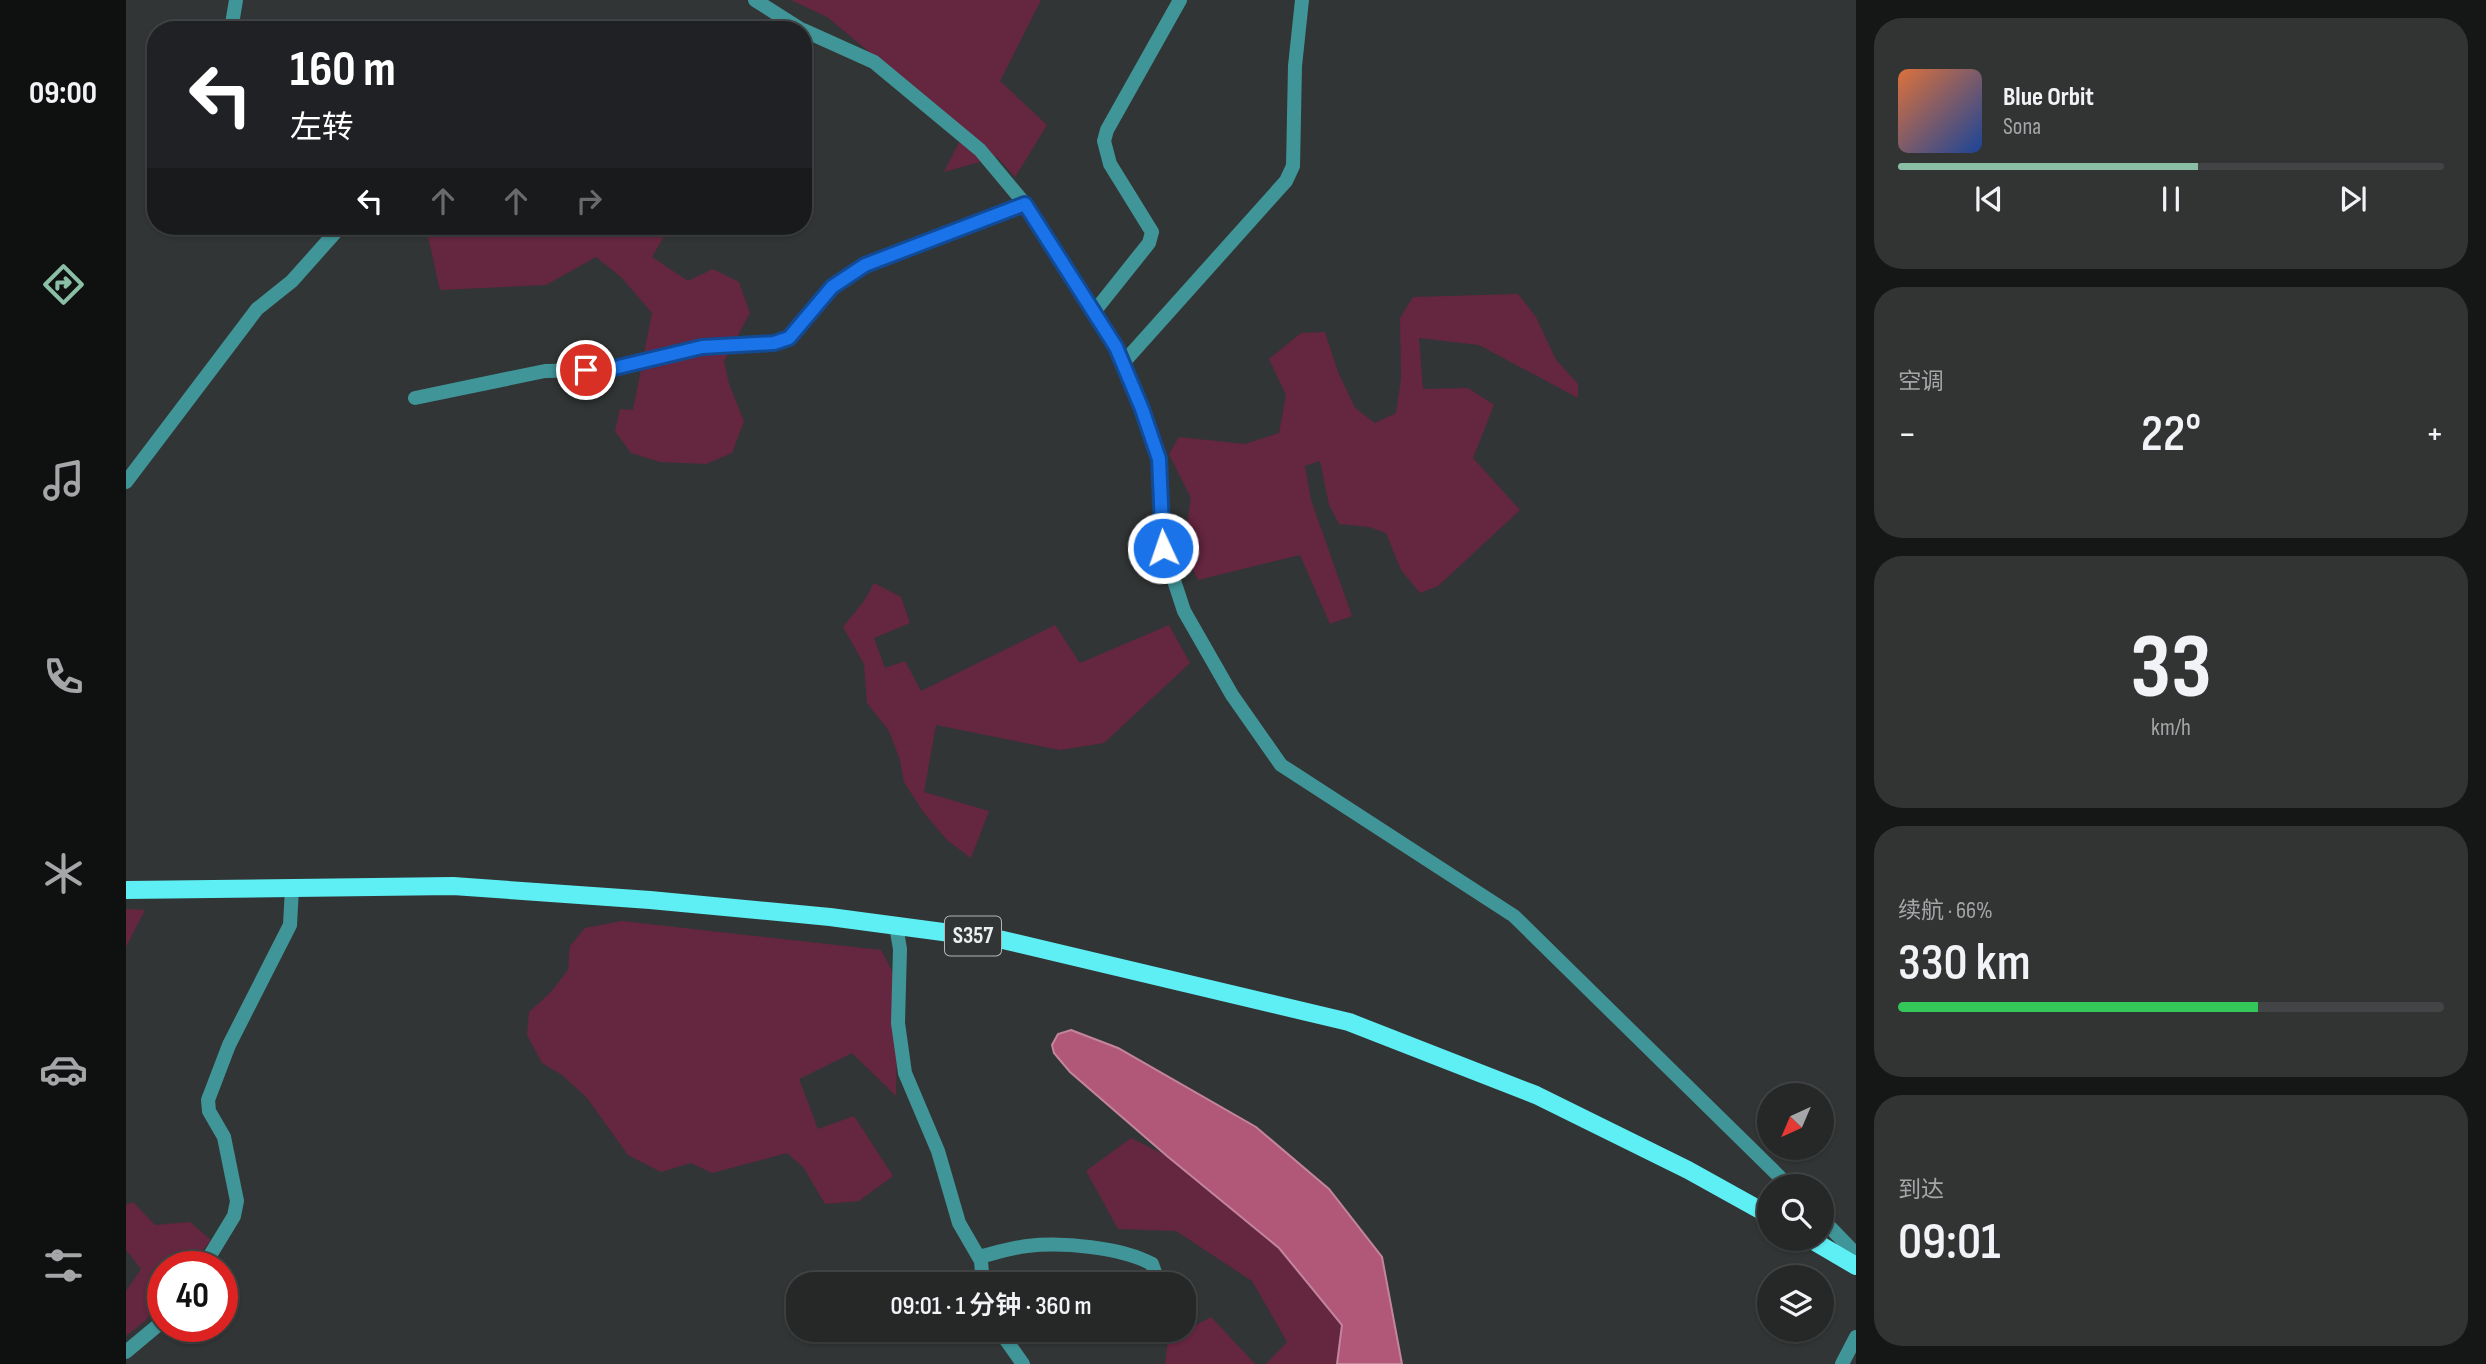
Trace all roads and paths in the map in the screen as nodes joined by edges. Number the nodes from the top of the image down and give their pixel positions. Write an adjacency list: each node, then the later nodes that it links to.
1 (236, 0): 5 (street)
2 (755, 0): 6 (street)
3 (1180, 0): 10 (street)
4 (1302, 0): 11 (street)
5 (232, 21)
6 (788, 21)
7 (812, 34): 8 (street)
8 (1025, 204): 10 (street); 12 (street)
9 (333, 235): 13 (street)
10 (1094, 312): 11 (street)
11 (1123, 363): 17 (street)
12 (415, 398)
13 (126, 482)
14 (292, 888): 15 (main road, S357); 16 (main road, S357); 20 (street)
15 (126, 890)
16 (896, 926): 18 (main road, S357); 23 (street)
17 (1777, 1174)
18 (1757, 1208)
19 (1834, 1231): 22 (street)
20 (213, 1251)
21 (1830, 1251): 24 (main road)
22 (1856, 1254)
23 (979, 1257): 25 (street); 26 (street)
24 (1856, 1266)
25 (981, 1272)
26 (1154, 1272)
27 (147, 1334): 30 (street)
28 (1856, 1337): 32 (street)
29 (1007, 1342): 31 (street)
30 (126, 1352)
31 (1023, 1364)
32 (1842, 1364)

